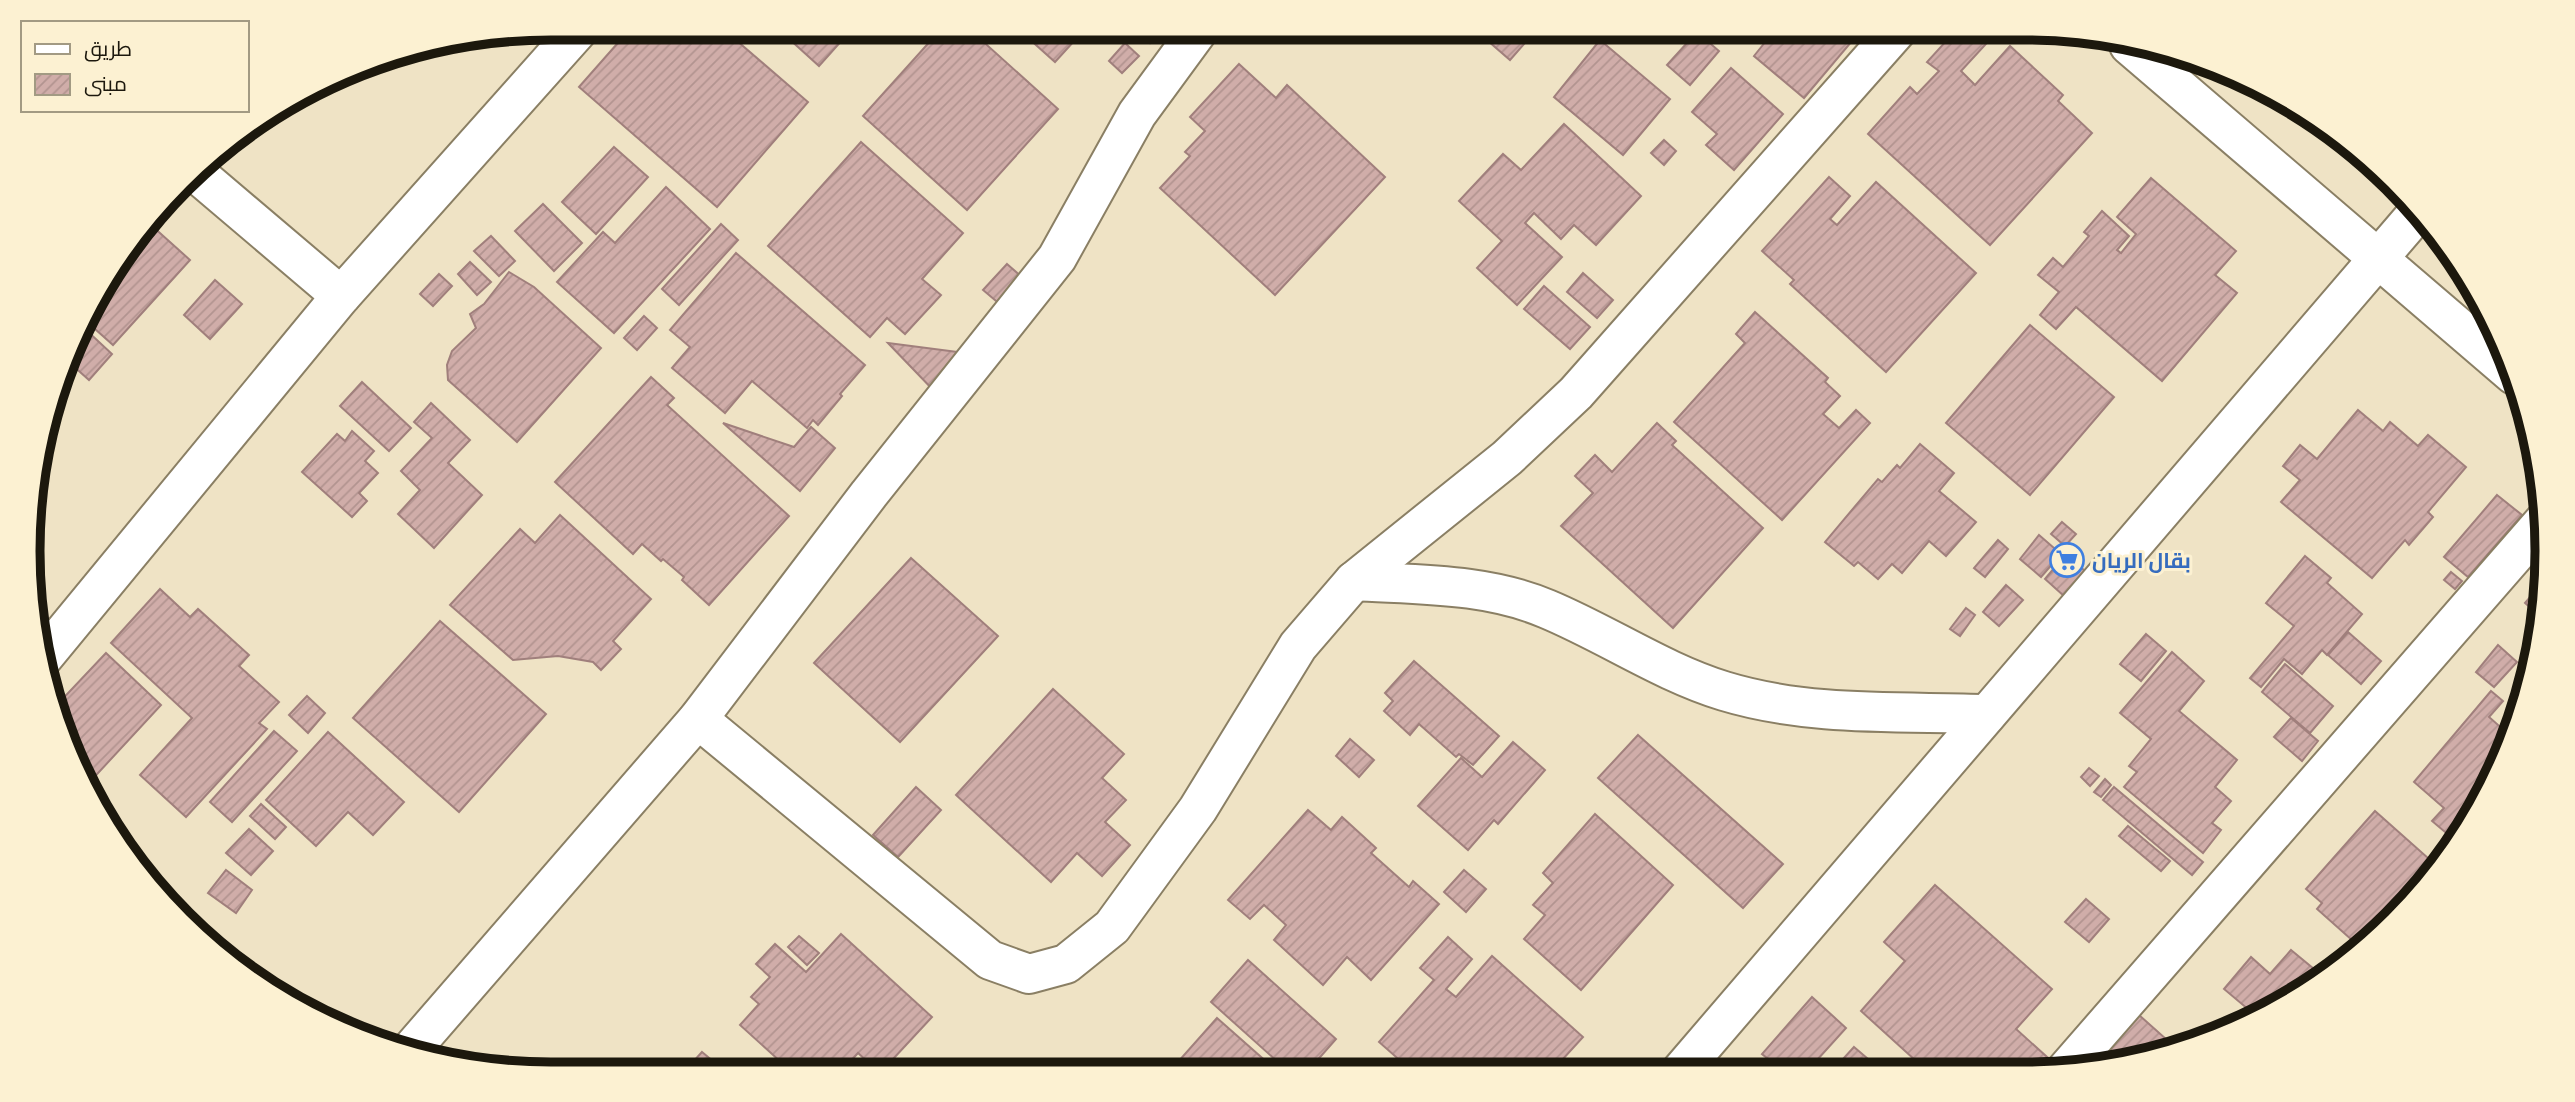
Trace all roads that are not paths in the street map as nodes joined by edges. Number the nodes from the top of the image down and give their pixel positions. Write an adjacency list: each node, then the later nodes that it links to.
1 (569, 40): 8 (street)
2 (1191, 40): 14 (street)
3 (1888, 40): 11 (street)
4 (2138, 53): 7 (street)
5 (202, 178): 8 (street)
6 (2412, 219): 7 (street)
7 (2378, 260): 9 (street); 13 (street)
8 (341, 296): 12 (street)
9 (2498, 362)
10 (2534, 532): 16 (street)
11 (1354, 581): 13 (street); 14 (street)
12 (50, 650)
13 (1987, 714): 17 (street)
14 (698, 719): 15 (street)
15 (417, 1043)
16 (2076, 1059)
17 (1689, 1062)

